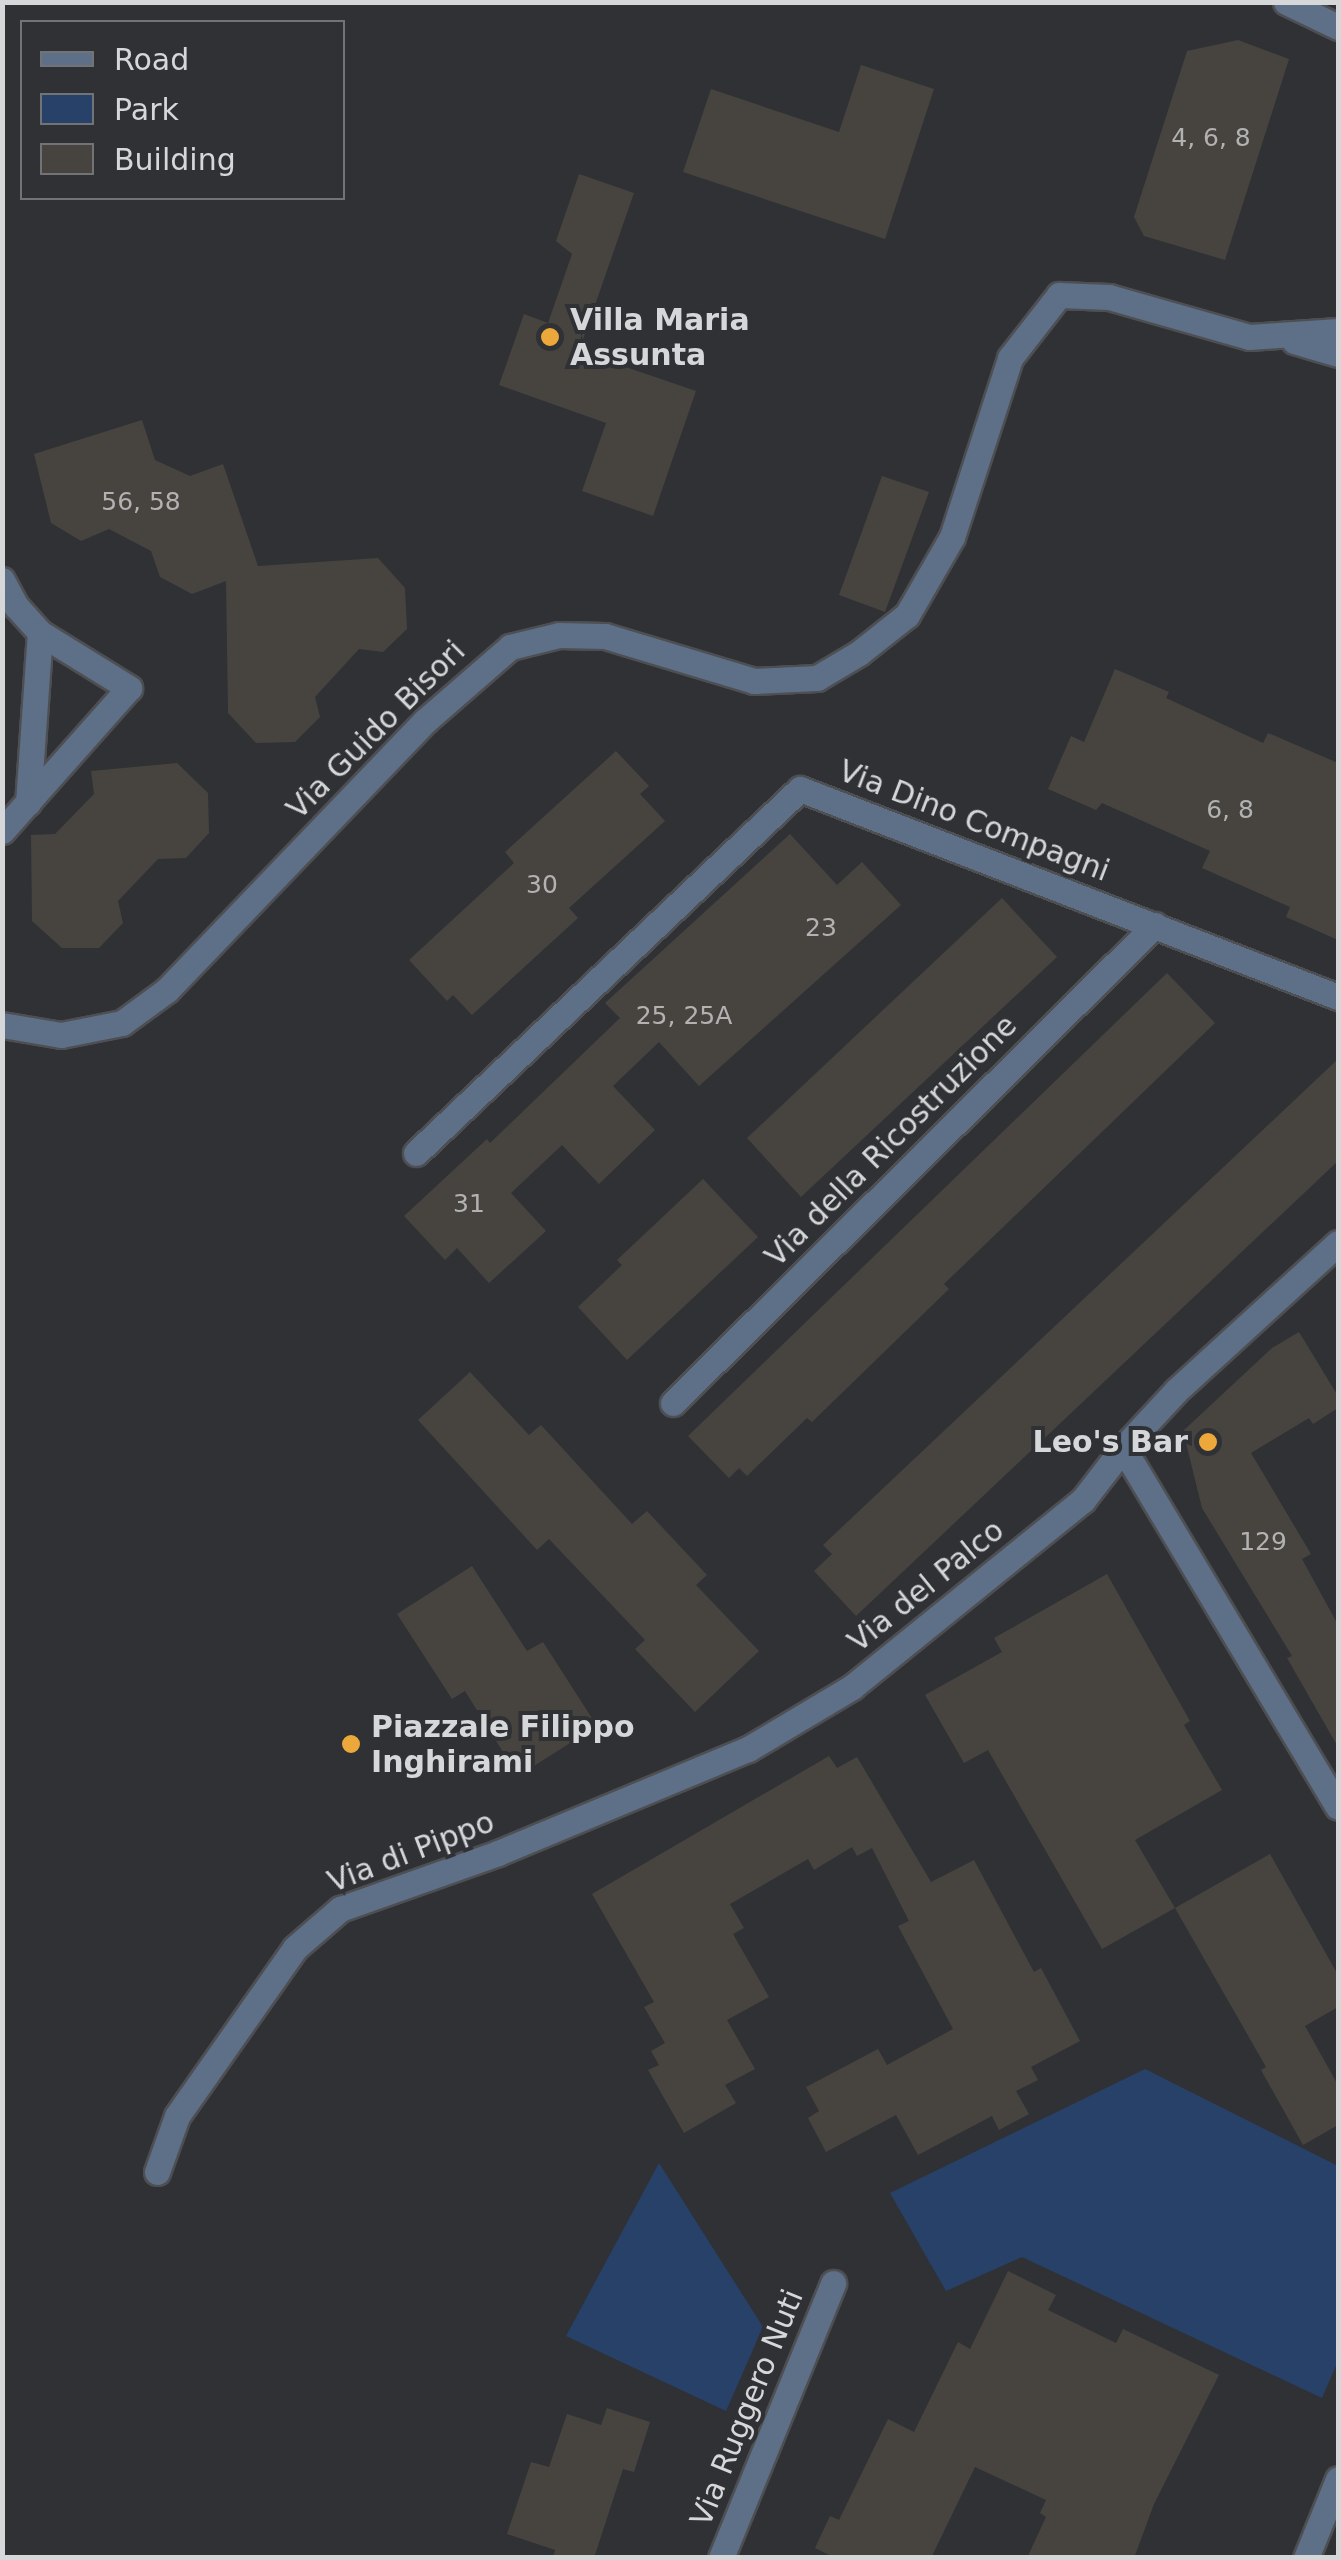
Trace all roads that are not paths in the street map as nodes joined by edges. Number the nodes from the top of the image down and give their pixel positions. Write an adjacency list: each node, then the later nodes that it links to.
1 (1286, 2): 2 (street)
2 (1338, 27)
3 (1338, 332): 4 (street, Via Guido Bisori)
4 (1285, 338): 5 (street, Via Guido Bisori); 12 (street, Via Guido Bisori)
5 (1338, 354)
6 (2, 580): 7 (street)
7 (40, 634): 8 (street); 8 (street)
8 (28, 803): 9 (street)
9 (2, 831)
10 (1155, 925): 11 (street, Via Dino Compagni); 13 (street, Via Dino Compagni); 15 (street, Via della Ricostruzione)
11 (1338, 997)
12 (2, 1025)
13 (416, 1154)
14 (1338, 1243): 16 (street, Via del Palco)
15 (672, 1403)
16 (1124, 1448): 17 (street, Via del Palco); 18 (street)
17 (748, 1749): 19 (street, Via di Pippo)
18 (1338, 1807)
19 (157, 2172)
20 (833, 2283): 22 (street, Via Ruggero Nuti)
21 (1338, 2480): 23 (street)
22 (721, 2558)
23 (1306, 2558)

